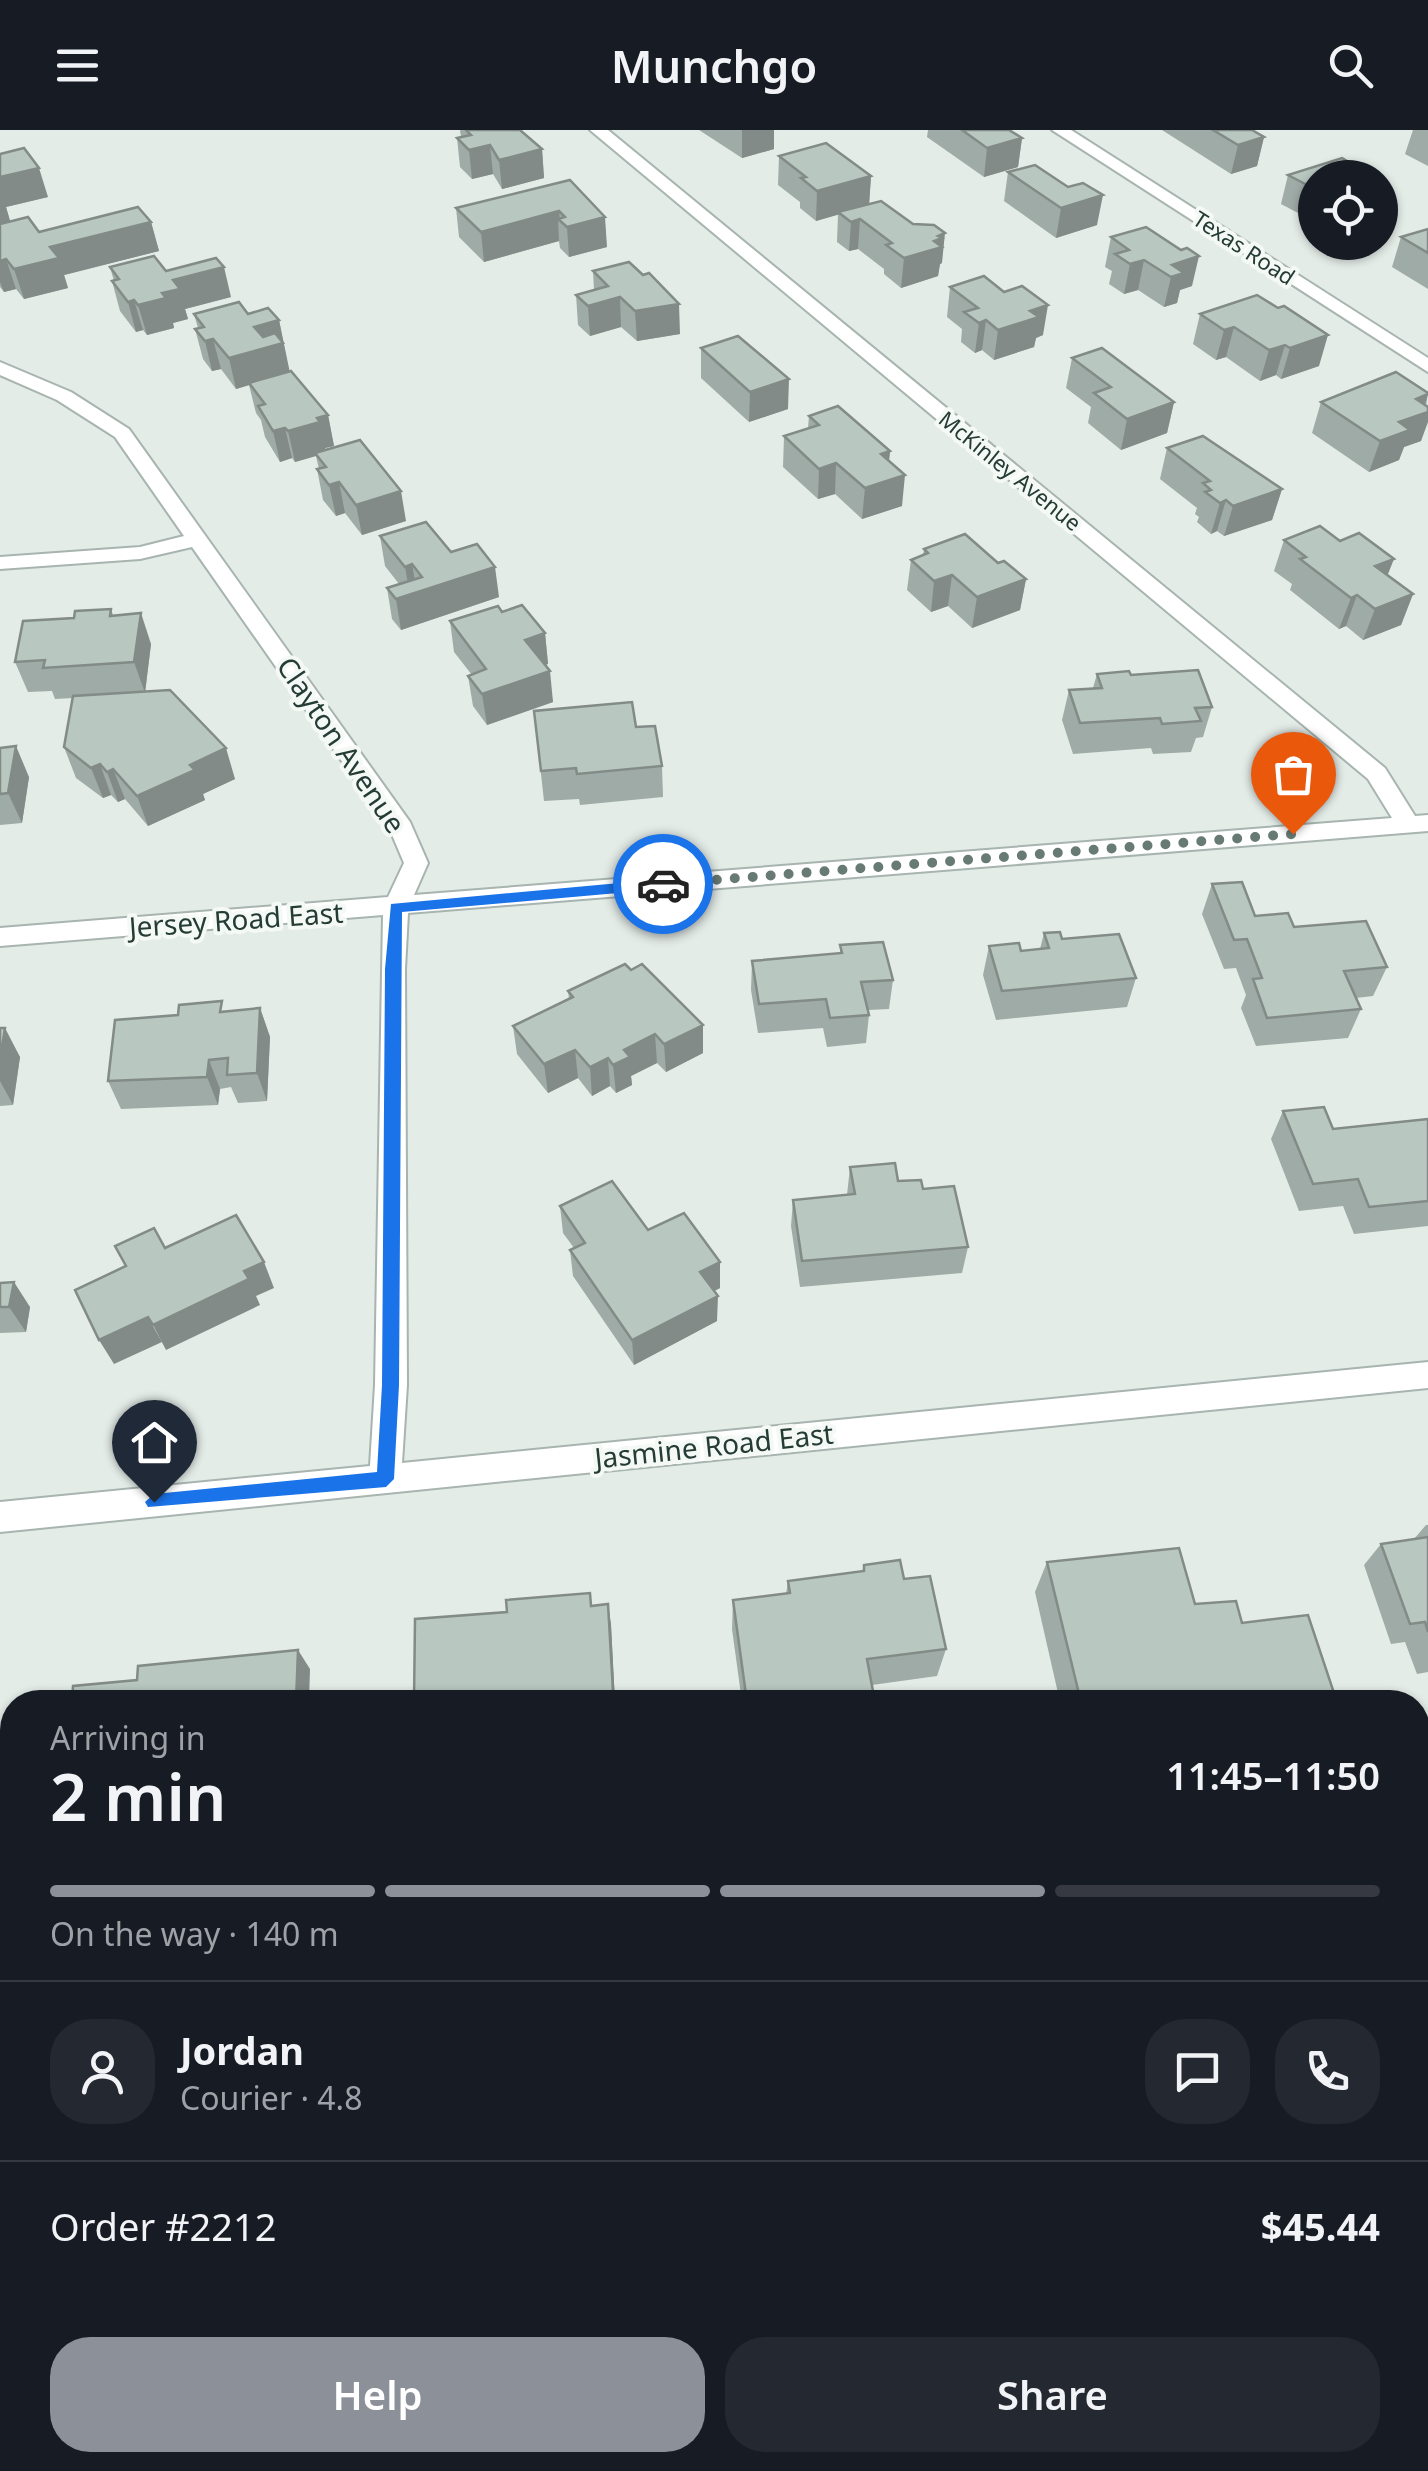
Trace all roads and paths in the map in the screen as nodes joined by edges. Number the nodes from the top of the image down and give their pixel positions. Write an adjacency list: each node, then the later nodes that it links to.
1 (598, 130): 7 (street, McKinley Avenue)
2 (1060, 130): 3 (street, Texas Road)
3 (1428, 366)
4 (0, 368): 5 (street, Clayton Avenue)
5 (198, 539): 6 (street); 8 (street, Clayton Avenue)
6 (0, 563)
7 (1418, 824): 8 (street, Jersey Road East)
8 (396, 907): 9 (street, Jersey Road East); 11 (street, Clayton Avenue)
9 (0, 937)
10 (1428, 1375): 11 (street, Jasmine Road East)
11 (386, 1479): 12 (street, Jasmine Road East)
12 (0, 1517)

